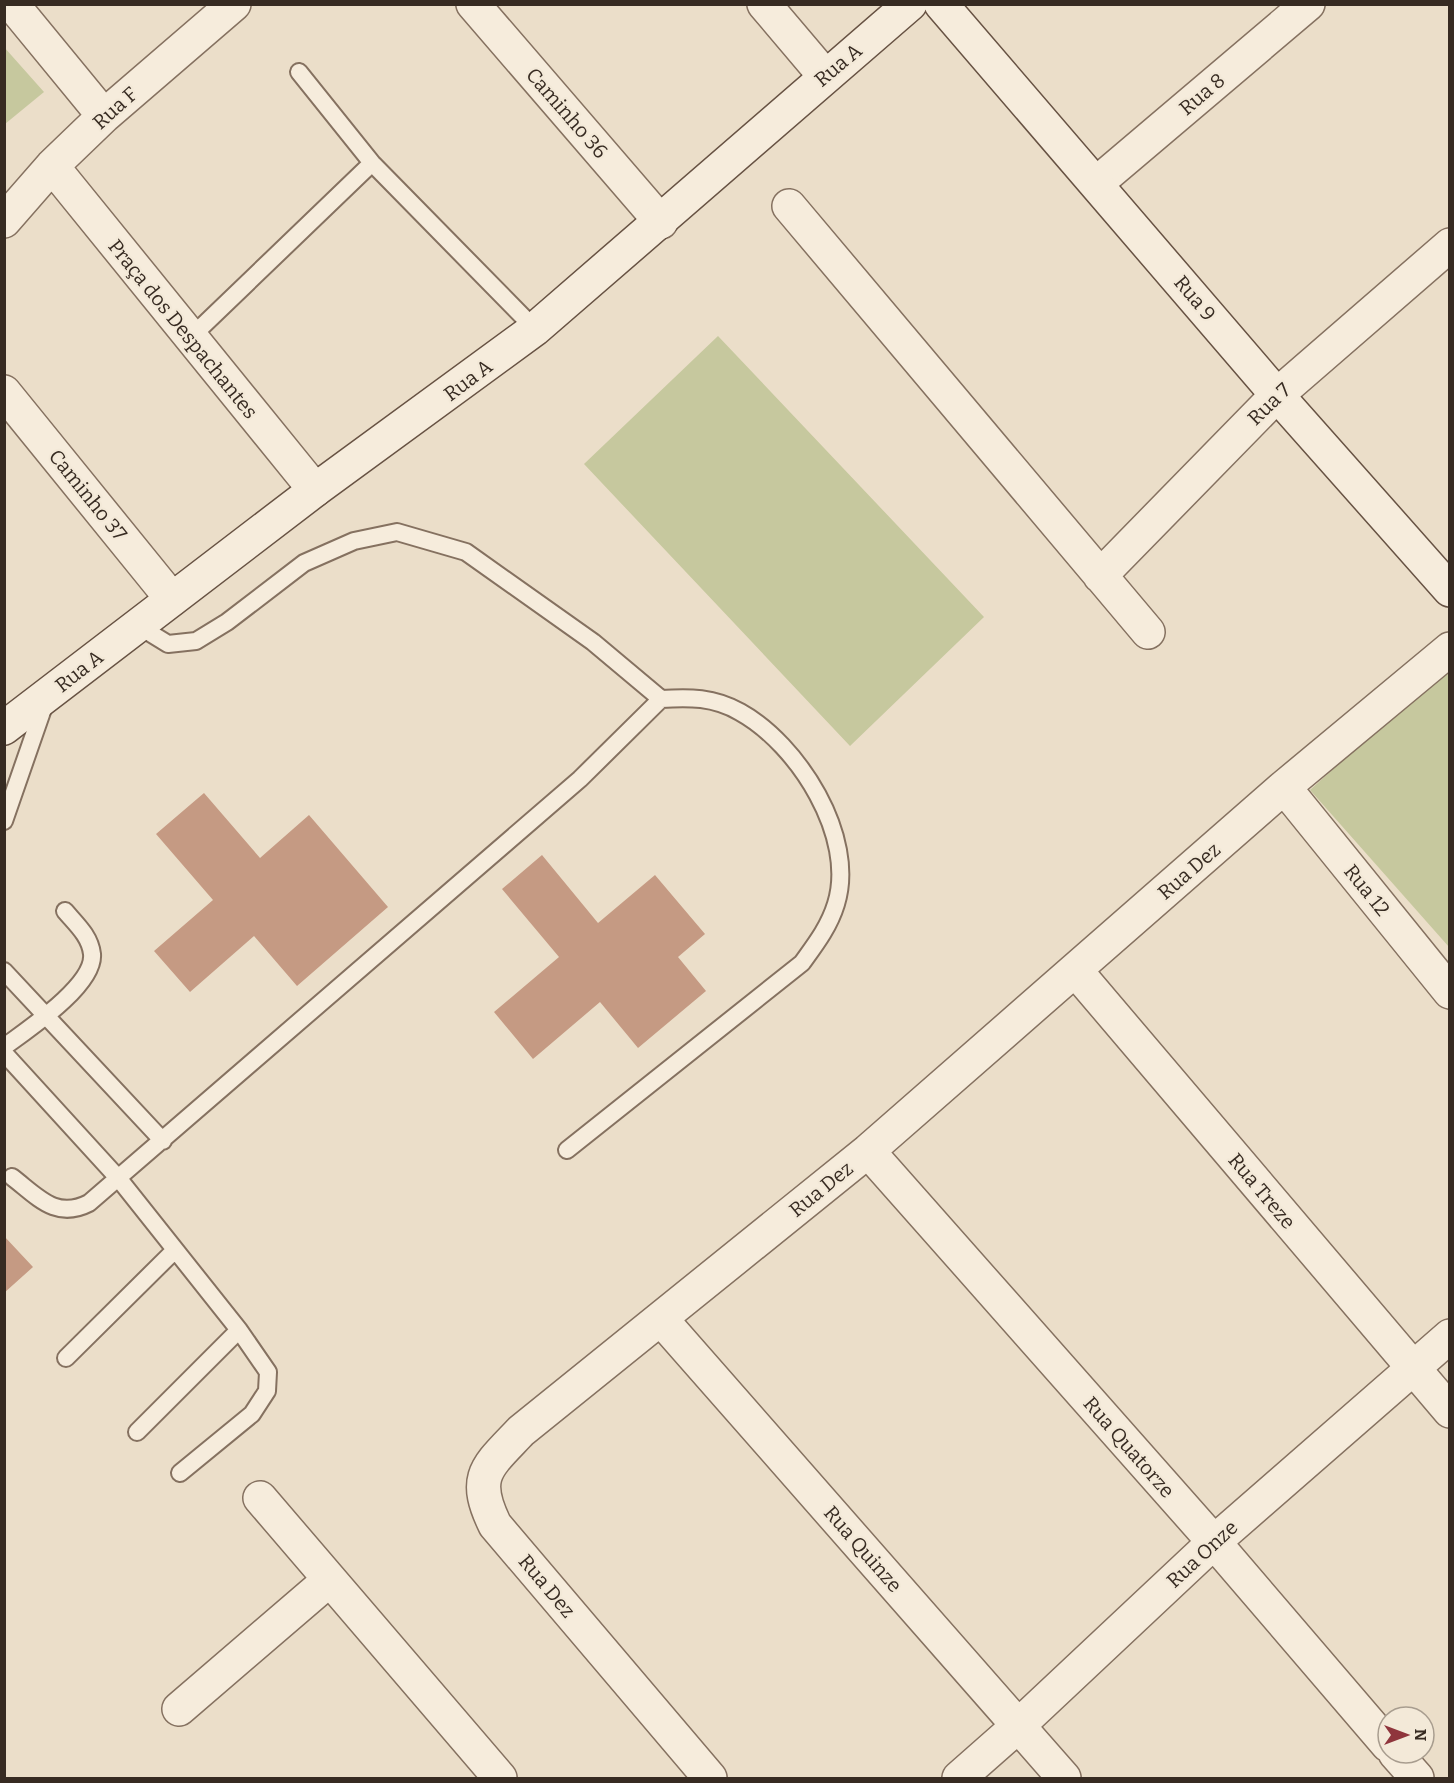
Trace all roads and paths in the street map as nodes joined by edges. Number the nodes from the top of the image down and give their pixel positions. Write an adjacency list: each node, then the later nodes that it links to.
1 (12, 4): 10 (street)
2 (472, 4): 16 (street, Caminho 36)
3 (764, 4): 9 (street)
4 (910, 4): 9 (street, Rua A)
5 (941, 4): 13 (street, Rua 9)
6 (1308, 4): 13 (street, Rua 8)
7 (212, 12): 10 (street, Rua F)
8 (299, 72): 11 (lane)
9 (825, 76): 16 (street, Rua A)
10 (104, 116): 12 (street, Rua F)
11 (372, 163): 18 (lane); 19 (lane)
12 (52, 166): 15 (street, Rua F); 19 (street, Praça dos Despachantes)
13 (1097, 183): 21 (street, Rua 9)
14 (789, 206): 23 (street)
15 (4, 221)
16 (661, 222): 18 (street, Rua A)
17 (1449, 245): 21 (street, Rua 7)
18 (535, 329): 22 (street, Rua A)
19 (190, 338): 22 (street, Praça dos Despachantes)
20 (4, 392): 25 (street, Caminho 37)
21 (1277, 395): 23 (street, Rua 7); 24 (street, Rua 9)
22 (315, 490): 25 (street, Rua A)
23 (1100, 576): 27 (street)
24 (1449, 590)
25 (172, 599): 26 (street, Rua A)
26 (137, 625): 29 (street, Rua A); 30 (lane)
27 (1148, 632)
28 (1449, 649): 32 (street, Rua Dez)
29 (48, 694): 31 (street, Rua A); 33 (lane)
30 (661, 699): 41 (lane); 42 (lane)
31 (4, 728)
32 (1284, 787): 36 (street, Rua Dez); 37 (street, Rua 12)
33 (4, 821)
34 (64, 911): 38 (lane)
35 (4, 971): 38 (lane)
36 (1076, 971): 43 (street, Rua Dez); 51 (street, Rua Treze)
37 (1449, 992)
38 (45, 1016): 39 (lane); 41 (lane)
39 (4, 1047)
40 (4, 1053): 45 (lane)
41 (163, 1141): 45 (lane)
42 (567, 1150)
43 (868, 1151): 47 (street, Rua Dez); 56 (street, Rua Quatorze)
44 (12, 1177): 45 (lane)
45 (119, 1179): 46 (lane)
46 (174, 1251): 48 (lane); 50 (lane)
47 (661, 1319): 59 (street, Rua Quinze); 63 (street, Rua Dez)
48 (239, 1330): 53 (lane); 54 (lane)
49 (1449, 1336): 51 (street, Rua Onze)
50 (66, 1358)
51 (1412, 1368): 52 (street, Rua Treze); 56 (street, Rua Onze)
52 (1449, 1411)
53 (137, 1432)
54 (180, 1473)
55 (260, 1498): 57 (street)
56 (1214, 1542): 59 (street, Rua Onze); 60 (street, Rua Quatorze)
57 (328, 1581): 58 (street); 62 (street)
58 (179, 1709)
59 (1018, 1726): 64 (street, Rua Onze); 65 (street, Rua Quinze)
60 (1376, 1731)
61 (1405, 1765): 66 (street)
62 (494, 1776)
63 (710, 1779)
64 (959, 1779)
65 (1064, 1779)
66 (1417, 1779)

